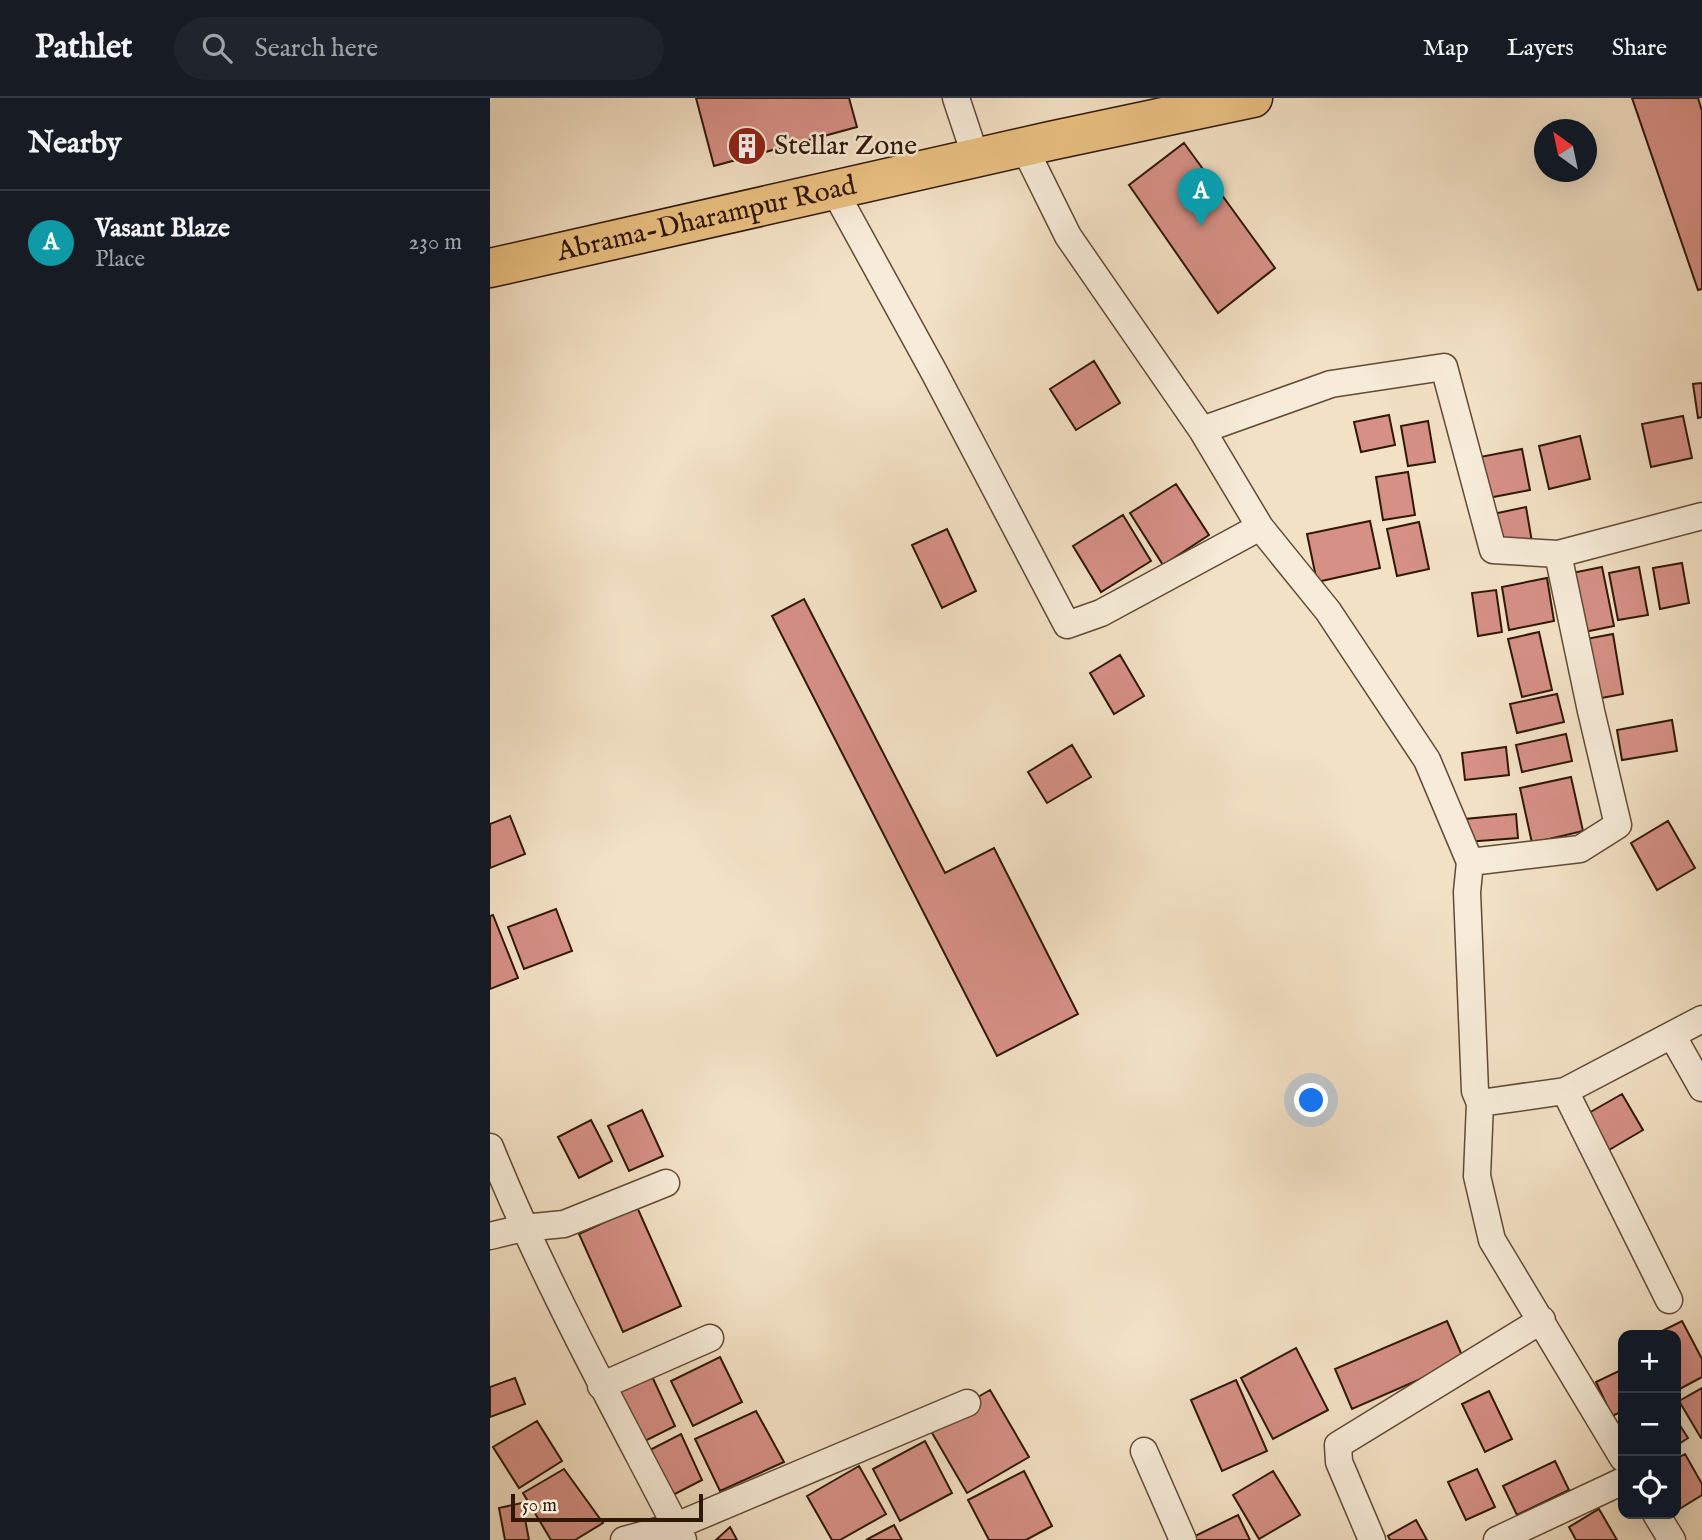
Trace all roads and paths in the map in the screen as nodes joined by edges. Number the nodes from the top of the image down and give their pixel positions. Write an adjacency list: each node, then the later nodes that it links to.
1 (956, 98): 4 (street)
2 (1252, 98): 3 (main road, Abrama-Dharampur Road)
3 (1024, 147): 4 (main road, Abrama-Dharampur Road); 7 (street)
4 (976, 158): 5 (main road, Abrama-Dharampur Road)
5 (834, 190): 6 (main road, Abrama-Dharampur Road); 9 (street)
6 (490, 268)
7 (1202, 430): 9 (street); 10 (street)
8 (1702, 516): 10 (street)
9 (1260, 527): 11 (street)
10 (1558, 554): 11 (street)
11 (1470, 862): 16 (street)
12 (1702, 1019): 13 (street)
13 (1672, 1035): 14 (street); 15 (street)
14 (1702, 1088)
15 (1565, 1091): 16 (street); 21 (street)
16 (1480, 1103): 22 (street)
17 (490, 1147): 19 (street)
18 (666, 1183): 19 (street)
19 (523, 1228): 20 (street); 24 (street)
20 (490, 1236)
21 (1669, 1300)
22 (1542, 1320): 27 (street); 33 (street)
23 (710, 1338): 24 (street)
24 (601, 1386): 30 (street)
25 (967, 1403): 30 (street)
26 (1144, 1451): 32 (street)
27 (1622, 1456)
28 (1618, 1483): 34 (street)
29 (1659, 1519): 35 (street)
30 (679, 1533): 31 (street)
31 (624, 1540)
32 (1183, 1540)
33 (1372, 1540)
34 (1497, 1540)
35 (1672, 1540)

